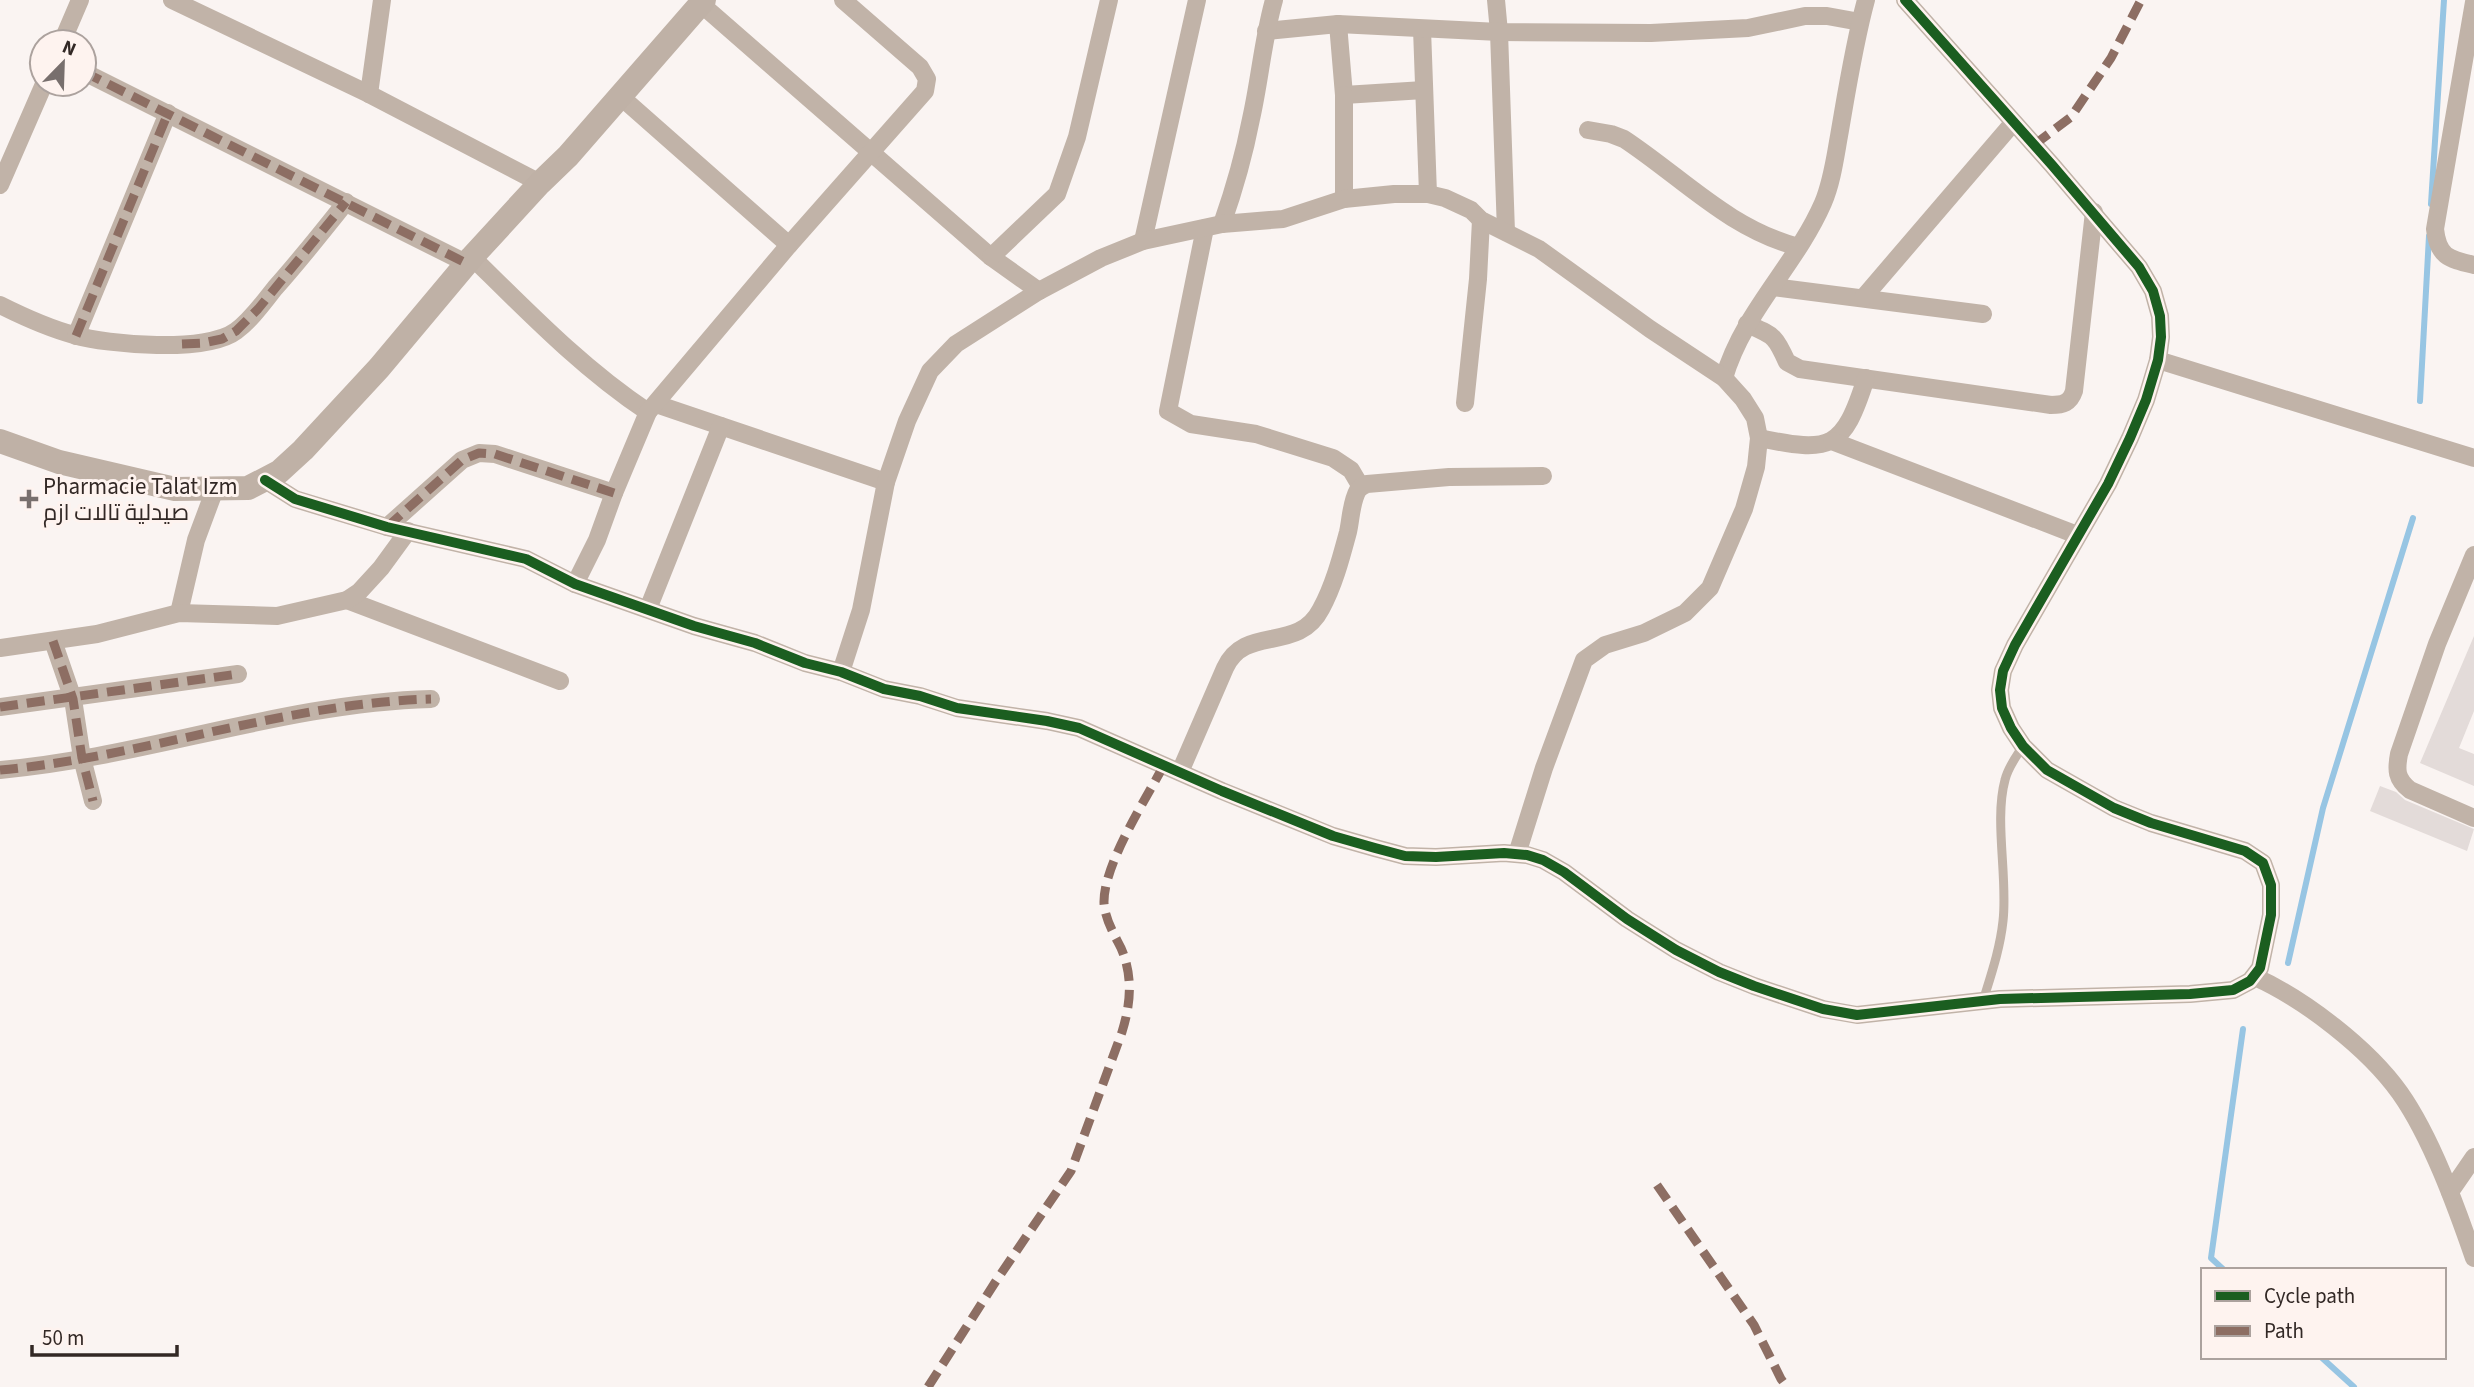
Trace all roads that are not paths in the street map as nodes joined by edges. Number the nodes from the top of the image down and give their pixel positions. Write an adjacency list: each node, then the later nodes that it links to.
1 (80, 0): 15 (street)
2 (172, 0): 21 (street)
3 (382, 0): 21 (street)
4 (843, 0): 28 (street)
5 (1109, 0): 41 (street)
6 (1197, 0): 38 (street)
7 (1274, 0): 17 (street)
8 (1496, 0): 18 (street)
9 (1866, 0): 13 (street)
10 (1905, 0): 26 (street)
11 (702, 2): 23 (street); 28 (street)
12 (2474, 2): 43 (street)
13 (1860, 22): 18 (street); 40 (street)
14 (1338, 24): 16 (street); 17 (street); 22 (street)
15 (68, 28)
16 (1422, 29): 18 (street); 20 (street)
17 (1266, 31): 36 (street)
18 (1499, 32): 37 (street)
19 (98, 79): 25 (street)
20 (1424, 90): 22 (street); 31 (street)
21 (369, 94): 29 (street)
22 (1344, 95): 32 (street)
23 (620, 96): 29 (street); 39 (street)
24 (38, 98): 30 (street)
25 (168, 113): 33 (street); 50 (street)
26 (2013, 123): 34 (street); 46 (street)
27 (1588, 130): 40 (street)
28 (871, 154): 39 (street); 41 (street)
29 (540, 183): 42 (street)
30 (0, 185)
31 (1428, 194): 32 (street); 35 (street)
32 (1344, 199): 36 (street)
33 (346, 202): 42 (street); 50 (street)
34 (2094, 212): 51 (street); 53 (street)
35 (1481, 220): 37 (street); 54 (street)
36 (1213, 226): 38 (street); 64 (street)
37 (1506, 232): 52 (street)
38 (1143, 241): 45 (street)
39 (789, 245): 55 (street)
40 (1798, 247): 44 (street)
41 (991, 257): 45 (street)
42 (469, 260): 55 (street); 62 (street)
43 (2474, 265)
44 (1773, 287): 46 (street); 49 (street)
45 (1040, 291): 63 (street)
46 (1863, 298): 48 (street)
47 (0, 305): 50 (street)
48 (1983, 314)
49 (1747, 324): 52 (street); 53 (street)
50 (76, 336)
51 (2158, 360): 60 (street); 69 (street)
52 (1724, 378): 57 (street)
53 (1866, 378): 59 (street)
54 (1465, 403)
55 (652, 408): 56 (street); 66 (street)
56 (721, 426): 63 (street); 73 (street)
57 (1759, 438): 59 (street); 89 (street)
58 (0, 441): 65 (street)
59 (1832, 441): 69 (street)
60 (2474, 458)
61 (1543, 476): 64 (street)
62 (265, 480): 65 (street); 67 (street)
63 (886, 482): 77 (street)
64 (1361, 487): 86 (street)
65 (215, 489): 74 (street)
66 (614, 493): 67 (street); 71 (street)
67 (387, 527): 68 (street)
68 (408, 531): 71 (street); 72 (street)
69 (2077, 535): 83 (street)
70 (2474, 555): 88 (street)
71 (575, 584): 73 (street)
72 (347, 600): 74 (street); 79 (street)
73 (648, 609): 77 (street)
74 (179, 613): 75 (street)
75 (53, 641): 76 (street); 80 (street)
76 (0, 648)
77 (841, 672): 86 (street)
78 (239, 674): 80 (street)
79 (560, 681)
80 (73, 699): 82 (street); 84 (street)
81 (431, 699): 84 (street)
82 (0, 707)
83 (2023, 746): 90 (street); 91 (lane)
84 (82, 758): 85 (street); 87 (street)
85 (0, 770)
86 (1180, 772): 89 (street)
87 (93, 801)
88 (2474, 818)
89 (1517, 854): 91 (street)
90 (2255, 977): 91 (street); 93 (street)
91 (1983, 1001)
92 (2474, 1157): 93 (street)
93 (2449, 1192): 94 (street)
94 (2469, 1225): 95 (street)
95 (2474, 1258)

